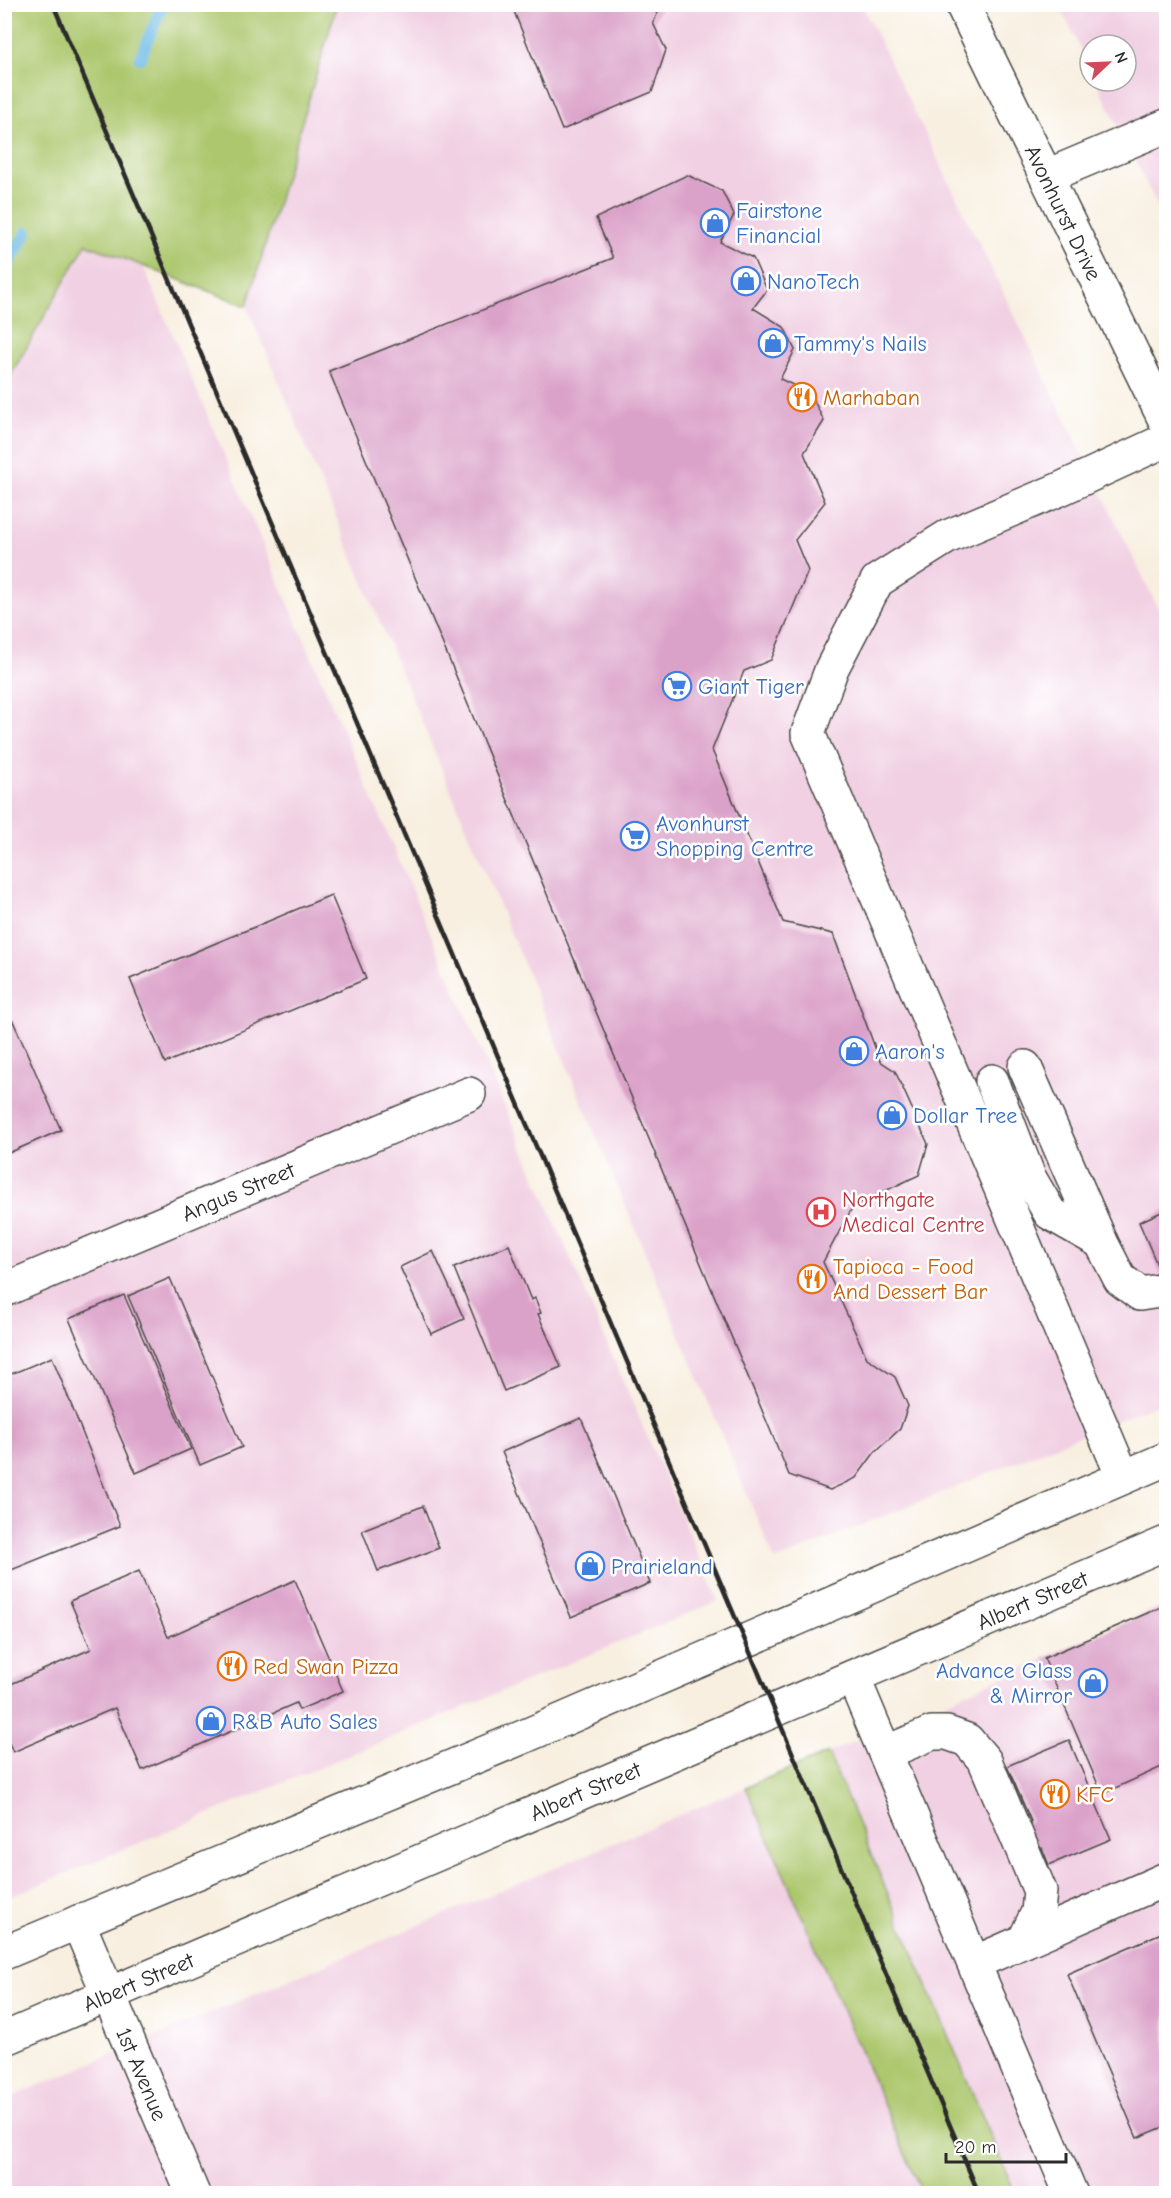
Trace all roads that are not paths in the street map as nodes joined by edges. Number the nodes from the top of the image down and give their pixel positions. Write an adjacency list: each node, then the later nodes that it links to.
1 (962, 4): 3 (main road, Avonhurst Drive)
2 (1167, 126): 3 (main road)
3 (1047, 176): 4 (main road, Avonhurst Drive)
4 (1167, 422)
5 (1167, 440): 13 (main road)
6 (1025, 1067): 9 (main road)
7 (992, 1081): 9 (main road)
8 (469, 1094): 10 (main road, Angus Street)
9 (1101, 1242): 11 (main road)
10 (4, 1290)
11 (1167, 1290)
12 (1167, 1459): 13 (main road)
13 (1123, 1478): 18 (main road)
14 (1167, 1543): 15 (main road, Albert Street)
15 (853, 1677): 16 (main road); 22 (main road, Albert Street)
16 (885, 1753): 19 (main road); 21 (main road)
17 (1167, 1879): 19 (main road)
18 (78, 1922): 20 (main road); 22 (main road, 1st Avenue)
19 (1024, 1941): 21 (main road)
20 (4, 1953)
21 (974, 1963): 25 (main road)
22 (109, 1994): 23 (main road, Albert Street); 24 (main road, 1st Avenue)
23 (4, 2039)
24 (193, 2193)
25 (1071, 2193)

